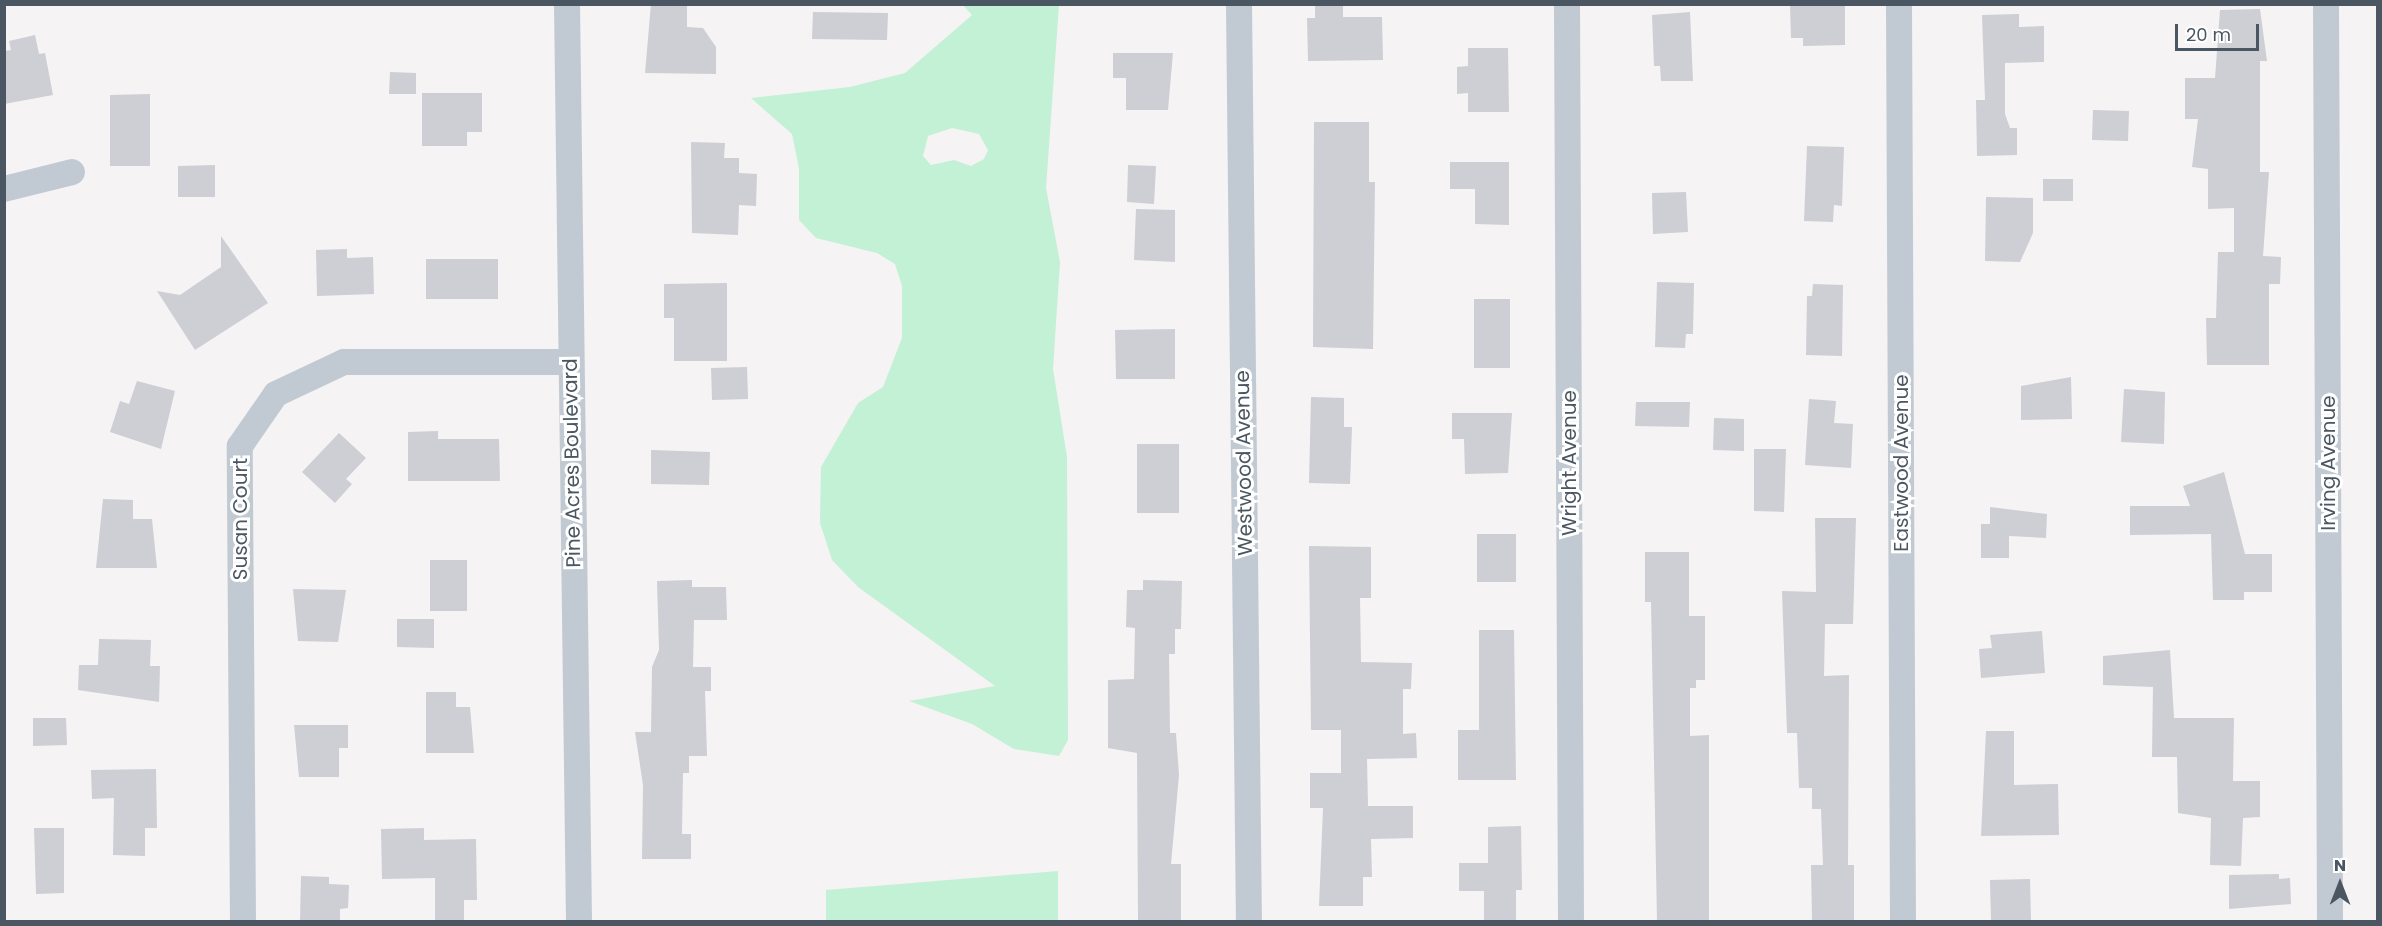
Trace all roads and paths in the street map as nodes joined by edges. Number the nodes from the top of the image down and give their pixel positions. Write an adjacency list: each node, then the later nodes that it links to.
1 (567, 4): 8 (street, Pine Acres Boulevard)
2 (1239, 4): 11 (street, Westwood Avenue)
3 (1567, 4): 12 (street, Wright Avenue)
4 (1899, 4): 13 (street, Eastwood Avenue)
5 (2326, 4): 14 (street, Irving Avenue)
6 (72, 172): 7 (street)
7 (4, 189)
8 (570, 362): 9 (street, Susan Court); 10 (street, Pine Acres Boulevard)
9 (243, 921)
10 (579, 921)
11 (1249, 921)
12 (1571, 921)
13 (1903, 921)
14 (2330, 921)

